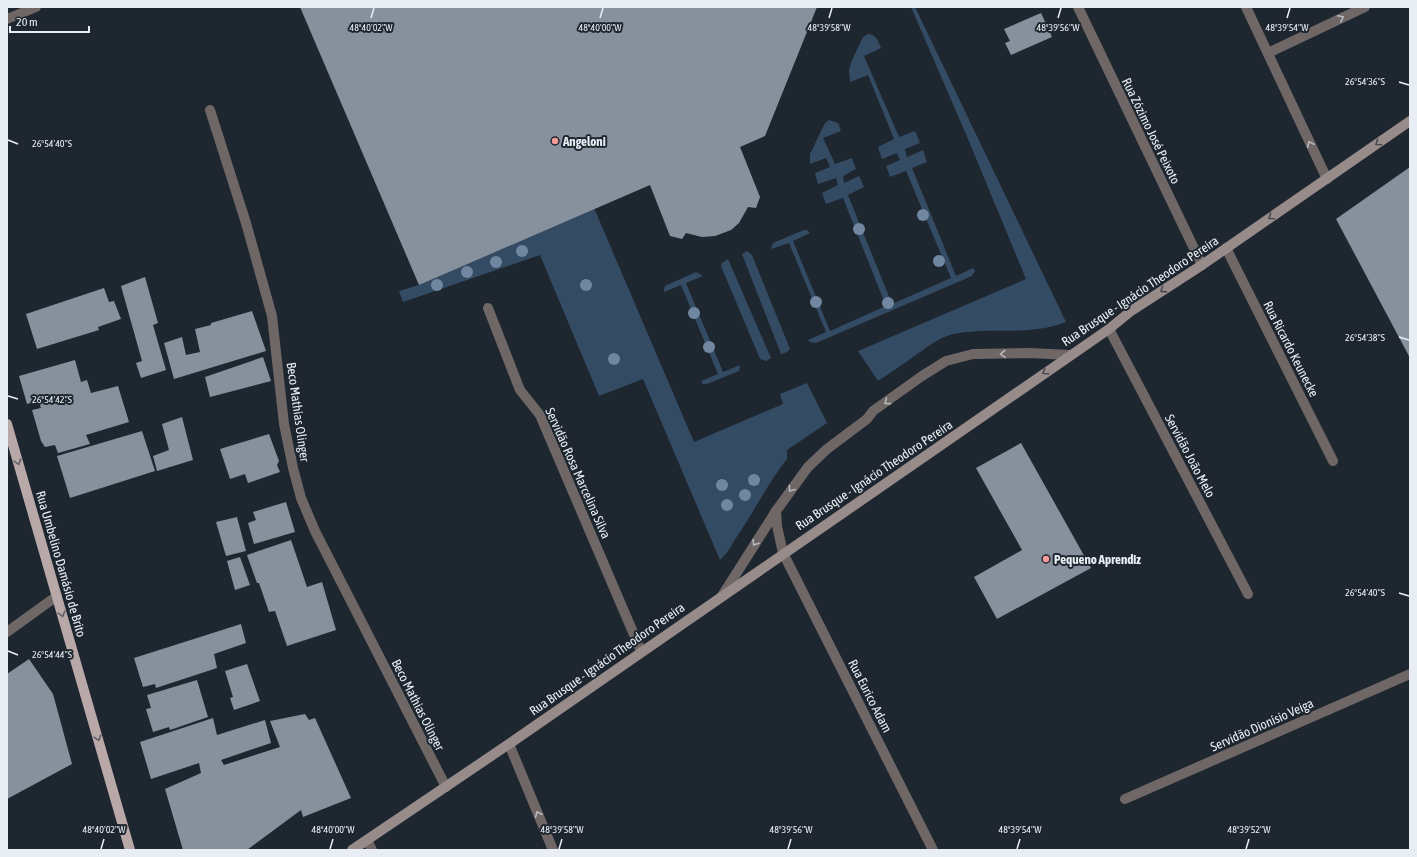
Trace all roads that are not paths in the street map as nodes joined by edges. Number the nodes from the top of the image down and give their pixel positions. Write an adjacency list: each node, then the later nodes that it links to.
1 (36, 7): 5 (street)
2 (1078, 7): 11 (street, Rua Zózimo José Peixoto)
3 (1246, 7): 6 (street)
4 (1365, 7): 6 (street, one-way to 4)
5 (7, 19)
6 (1268, 53): 9 (street, one-way to 6)
7 (210, 110): 26 (street, Beco Mathias Olinger)
8 (1410, 121): 9 (main road, Rua Brusque - Ignácio Theodoro Pereira, one-way to 9)
9 (1327, 179): 10 (main road, Rua Brusque - Ignácio Theodoro Pereira, one-way to 10)
10 (1226, 248): 11 (main road, Rua Brusque - Ignácio Theodoro Pereira); 16 (street, Rua Ricardo Keunecke)
11 (1202, 265): 13 (main road, Rua Brusque - Ignácio Theodoro Pereira, one-way to 13)
12 (488, 308): 23 (street, Servidão Rosa Marcelina Silva)
13 (1109, 329): 14 (main road, Rua Brusque - Ignácio Theodoro Pereira); 19 (street, Servidão João Melo)
14 (1070, 355): 17 (street, one-way to 17); 18 (main road, Rua Brusque - Ignácio Theodoro Pereira, one-way to 18)
15 (7, 424): 20 (main road, Rua Umbelino Damásio de Brito, one-way to 20)
16 (1333, 461)
17 (776, 511): 18 (street, Rua Eurico Adam); 21 (street, one-way to 21)
18 (783, 553): 21 (main road, Rua Brusque - Ignácio Theodoro Pereira); 33 (street, Rua Eurico Adam)
19 (1248, 594)
20 (57, 596): 22 (street); 29 (main road, Rua Umbelino Damásio de Brito, one-way to 29)
21 (722, 596): 23 (main road, Rua Brusque - Ignácio Theodoro Pereira)
22 (7, 632)
23 (641, 652): 25 (main road, Rua Brusque - Ignácio Theodoro Pereira)
24 (1410, 674): 27 (street, Servidão Dionísio Veiga)
25 (509, 744): 26 (main road, Rua Brusque - Ignácio Theodoro Pereira); 32 (street, one-way to 25)
26 (446, 787): 28 (main road, Rua Brusque - Ignácio Theodoro Pereira)
27 (1125, 799)
28 (367, 840): 30 (main road, Rua Brusque - Ignácio Theodoro Pereira); 31 (street)
29 (130, 850)
30 (352, 850)
31 (372, 850)
32 (553, 850)
33 (933, 850)

